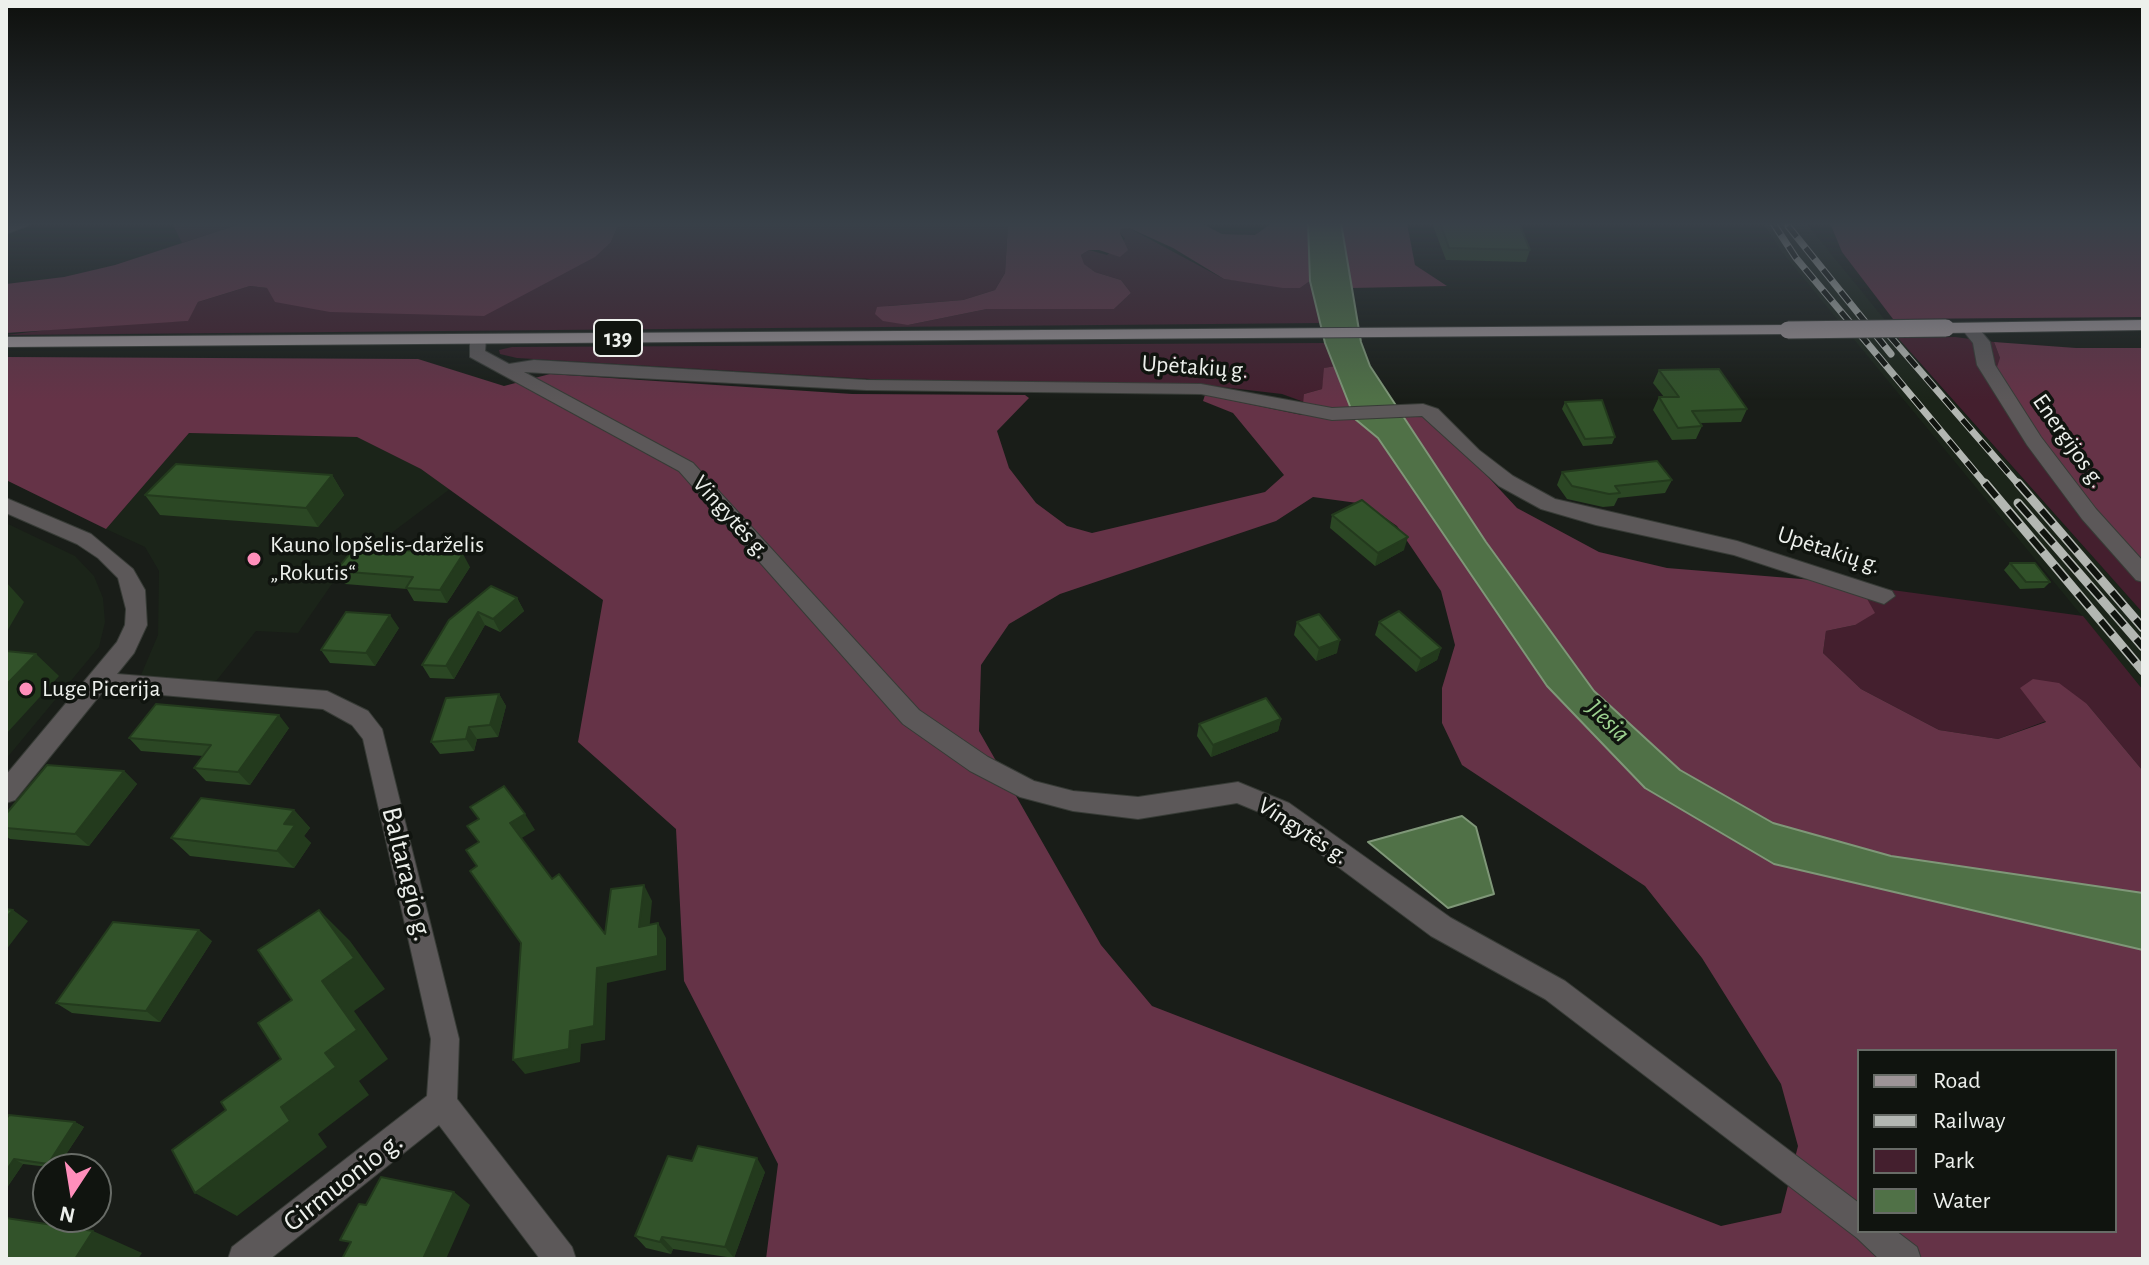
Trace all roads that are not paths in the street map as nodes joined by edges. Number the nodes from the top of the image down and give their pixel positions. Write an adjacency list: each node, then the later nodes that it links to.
1 (2143, 325): 2 (main road, 139)
2 (1969, 328): 3 (main road, 139, bridge); 7 (street, Energijos g.)
3 (478, 339): 4 (main road, 139); 5 (street, Vingytės g.)
4 (6, 342)
5 (504, 370): 8 (street, Upėtakių g.); 12 (street, Vingytės g.)
6 (6, 505): 9 (street)
7 (2143, 575)
8 (1884, 596)
9 (101, 681): 10 (street); 11 (street, Baltaragio g.)
10 (6, 793)
11 (442, 1104): 14 (street, Girmuonio g.); 15 (street)
12 (1857, 1221)
13 (1872, 1233): 16 (street)
14 (244, 1259)
15 (560, 1259)
16 (1905, 1259)

